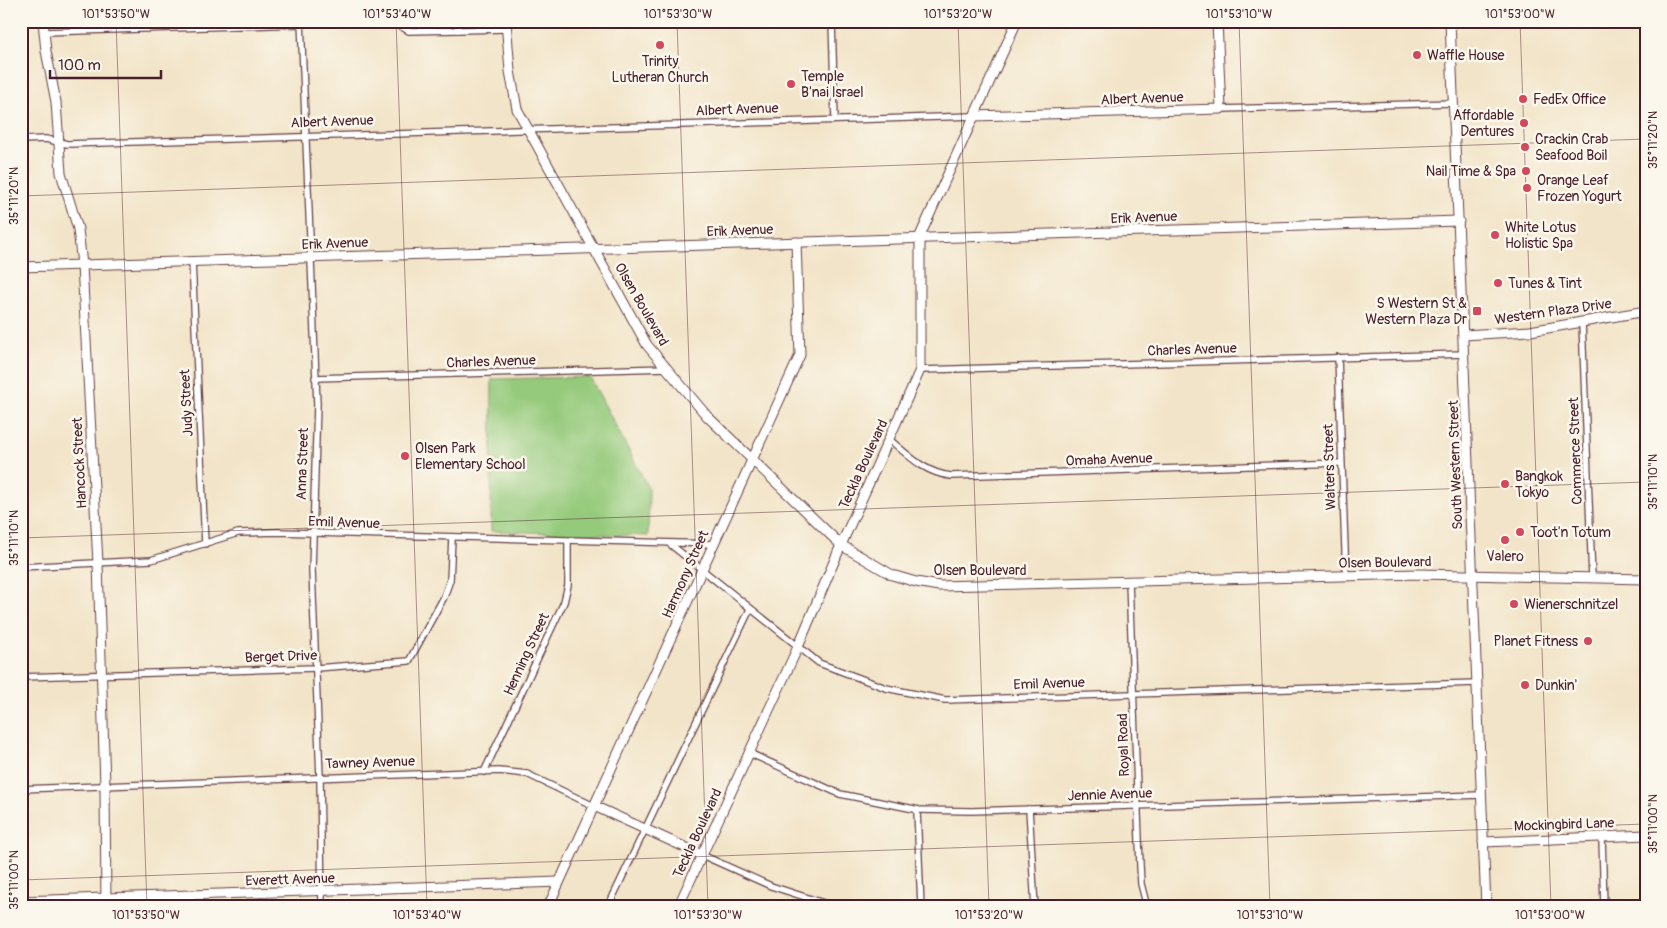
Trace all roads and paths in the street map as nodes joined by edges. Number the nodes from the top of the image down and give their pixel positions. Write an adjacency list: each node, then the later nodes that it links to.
1 (43, 21): 11 (street, Hancock Street)
2 (399, 21): 10 (street)
3 (458, 21): 10 (street)
4 (832, 21): 15 (street)
5 (1017, 21): 14 (street, Teckla Boulevard)
6 (1217, 21): 13 (street)
7 (1450, 21): 12 (street, South Western Street)
8 (301, 22): 11 (street); 17 (street, Anna Street)
9 (506, 25): 10 (street); 16 (street, Olsen Boulevard)
10 (458, 30)
11 (44, 32): 19 (street, Hancock Street)
12 (1454, 103): 13 (street, Albert Avenue); 20 (street, South Western Street)
13 (1221, 109): 14 (street, Albert Avenue)
14 (974, 116): 15 (street, Albert Avenue); 21 (street, Teckla Boulevard)
15 (835, 120): 16 (street, Albert Avenue)
16 (529, 129): 17 (street, Albert Avenue); 23 (street, Olsen Boulevard)
17 (305, 136): 19 (street, Albert Avenue); 24 (street, Anna Street)
18 (21, 140): 19 (street, Albert Avenue)
19 (59, 142): 26 (street, Hancock Street)
20 (1459, 222): 21 (street, Erik Avenue); 30 (street, South Western Street)
21 (920, 238): 22 (street, Erik Avenue); 34 (street, Teckla Boulevard)
22 (796, 242): 23 (street, Erik Avenue); 37 (street, Harmony Street)
23 (594, 248): 24 (street, Erik Avenue); 33 (street, Olsen Boulevard)
24 (310, 257): 25 (street, Erik Avenue); 35 (street, Anna Street)
25 (192, 261): 26 (street, Erik Avenue); 42 (street, Judy Street)
26 (82, 265): 27 (street, Erik Avenue); 46 (street, Hancock Street)
27 (21, 267)
28 (1646, 311): 29 (street, Western Plaza Drive)
29 (1582, 322): 30 (street, Western Plaza Drive); 51 (street, Commerce Street)
30 (1464, 335): 31 (street, South Western Street)
31 (1464, 354): 32 (street, Charles Avenue); 50 (street, South Western Street)
32 (1338, 358): 34 (street, Charles Avenue); 38 (street, Walters Street)
33 (666, 368): 35 (street, Charles Avenue); 37 (street, Olsen Boulevard)
34 (920, 370): 36 (street, Teckla Boulevard)
35 (315, 378): 39 (street, Anna Street)
36 (890, 440): 38 (street, Omaha Avenue); 45 (street, Teckla Boulevard)
37 (753, 459): 44 (street, Harmony Street); 45 (street, Olsen Boulevard)
38 (1341, 463): 49 (street, Walters Street)
39 (313, 534): 40 (street, Emil Avenue); 42 (street, Emil Avenue); 56 (street, Anna Street)
40 (452, 538): 41 (street, Emil Avenue); 56 (street, Berget Drive)
41 (568, 542): 43 (street, Emil Avenue); 62 (street, Henning Street)
42 (205, 544): 46 (street, Emil Avenue)
43 (670, 544): 44 (street, Emil Avenue); 48 (street, Emil Avenue)
44 (714, 544): 48 (street, Harmony Street)
45 (841, 544): 53 (street, Olsen Boulevard); 55 (street, Teckla Boulevard)
46 (98, 564): 47 (street, Emil Avenue); 57 (street, Hancock Street)
47 (21, 568)
48 (702, 570): 54 (street, Emil Avenue); 67 (street, Harmony Street)
49 (1346, 576): 50 (street, Olsen Boulevard); 53 (street, Olsen Boulevard)
50 (1473, 576): 51 (street, Olsen Boulevard); 59 (street, South Western Street)
51 (1592, 578): 52 (street, Olsen Boulevard)
52 (1646, 580)
53 (1129, 582): 60 (street, Royal Road)
54 (750, 608): 55 (street, Emil Avenue); 71 (street)
55 (798, 647): 60 (street, Emil Avenue); 61 (street, Teckla Boulevard)
56 (316, 668): 57 (street, Berget Drive); 63 (street, Anna Street)
57 (102, 675): 58 (street, Berget Drive); 64 (street, Hancock Street)
58 (21, 677)
59 (1477, 683): 60 (street, Emil Avenue); 66 (street, South Western Street)
60 (1133, 693): 68 (street, Royal Road)
61 (749, 753): 70 (street, Jennie Avenue); 75 (street, Teckla Boulevard)
62 (484, 772): 63 (street, Tawney Avenue); 67 (street, Tawney Avenue)
63 (320, 778): 64 (street, Tawney Avenue); 77 (street, Anna Street)
64 (105, 786): 65 (street, Tawney Avenue); 79 (street, Hancock Street)
65 (21, 789)
66 (1482, 795): 68 (street, Jennie Avenue); 74 (street, South Western Street)
67 (594, 806): 71 (street, Tawney Avenue); 76 (street, Harmony Street)
68 (1138, 806): 69 (street, Jennie Avenue); 88 (street, Royal Road)
69 (1028, 809): 70 (street, Jennie Avenue); 87 (street)
70 (917, 810): 86 (street)
71 (644, 829): 75 (street, Tawney Avenue); 83 (street)
72 (1646, 835): 73 (street, Mockingbird Lane)
73 (1602, 837): 74 (street, Mockingbird Lane); 90 (street)
74 (1483, 842): 80 (street, South Western Street)
75 (702, 855): 84 (street, Teckla Boulevard); 85 (street)
76 (559, 882): 77 (street, Everett Avenue); 82 (street, Harmony Street)
77 (321, 892): 79 (street, Everett Avenue); 81 (street, Anna Street)
78 (21, 901): 79 (street, Everett Avenue)
79 (106, 902)
80 (1486, 906): 89 (street)
81 (322, 907)
82 (548, 907)
83 (608, 907)
84 (678, 907)
85 (836, 907)
86 (921, 907)
87 (1035, 907)
88 (1147, 907)
89 (1431, 907)
90 (1604, 907)

